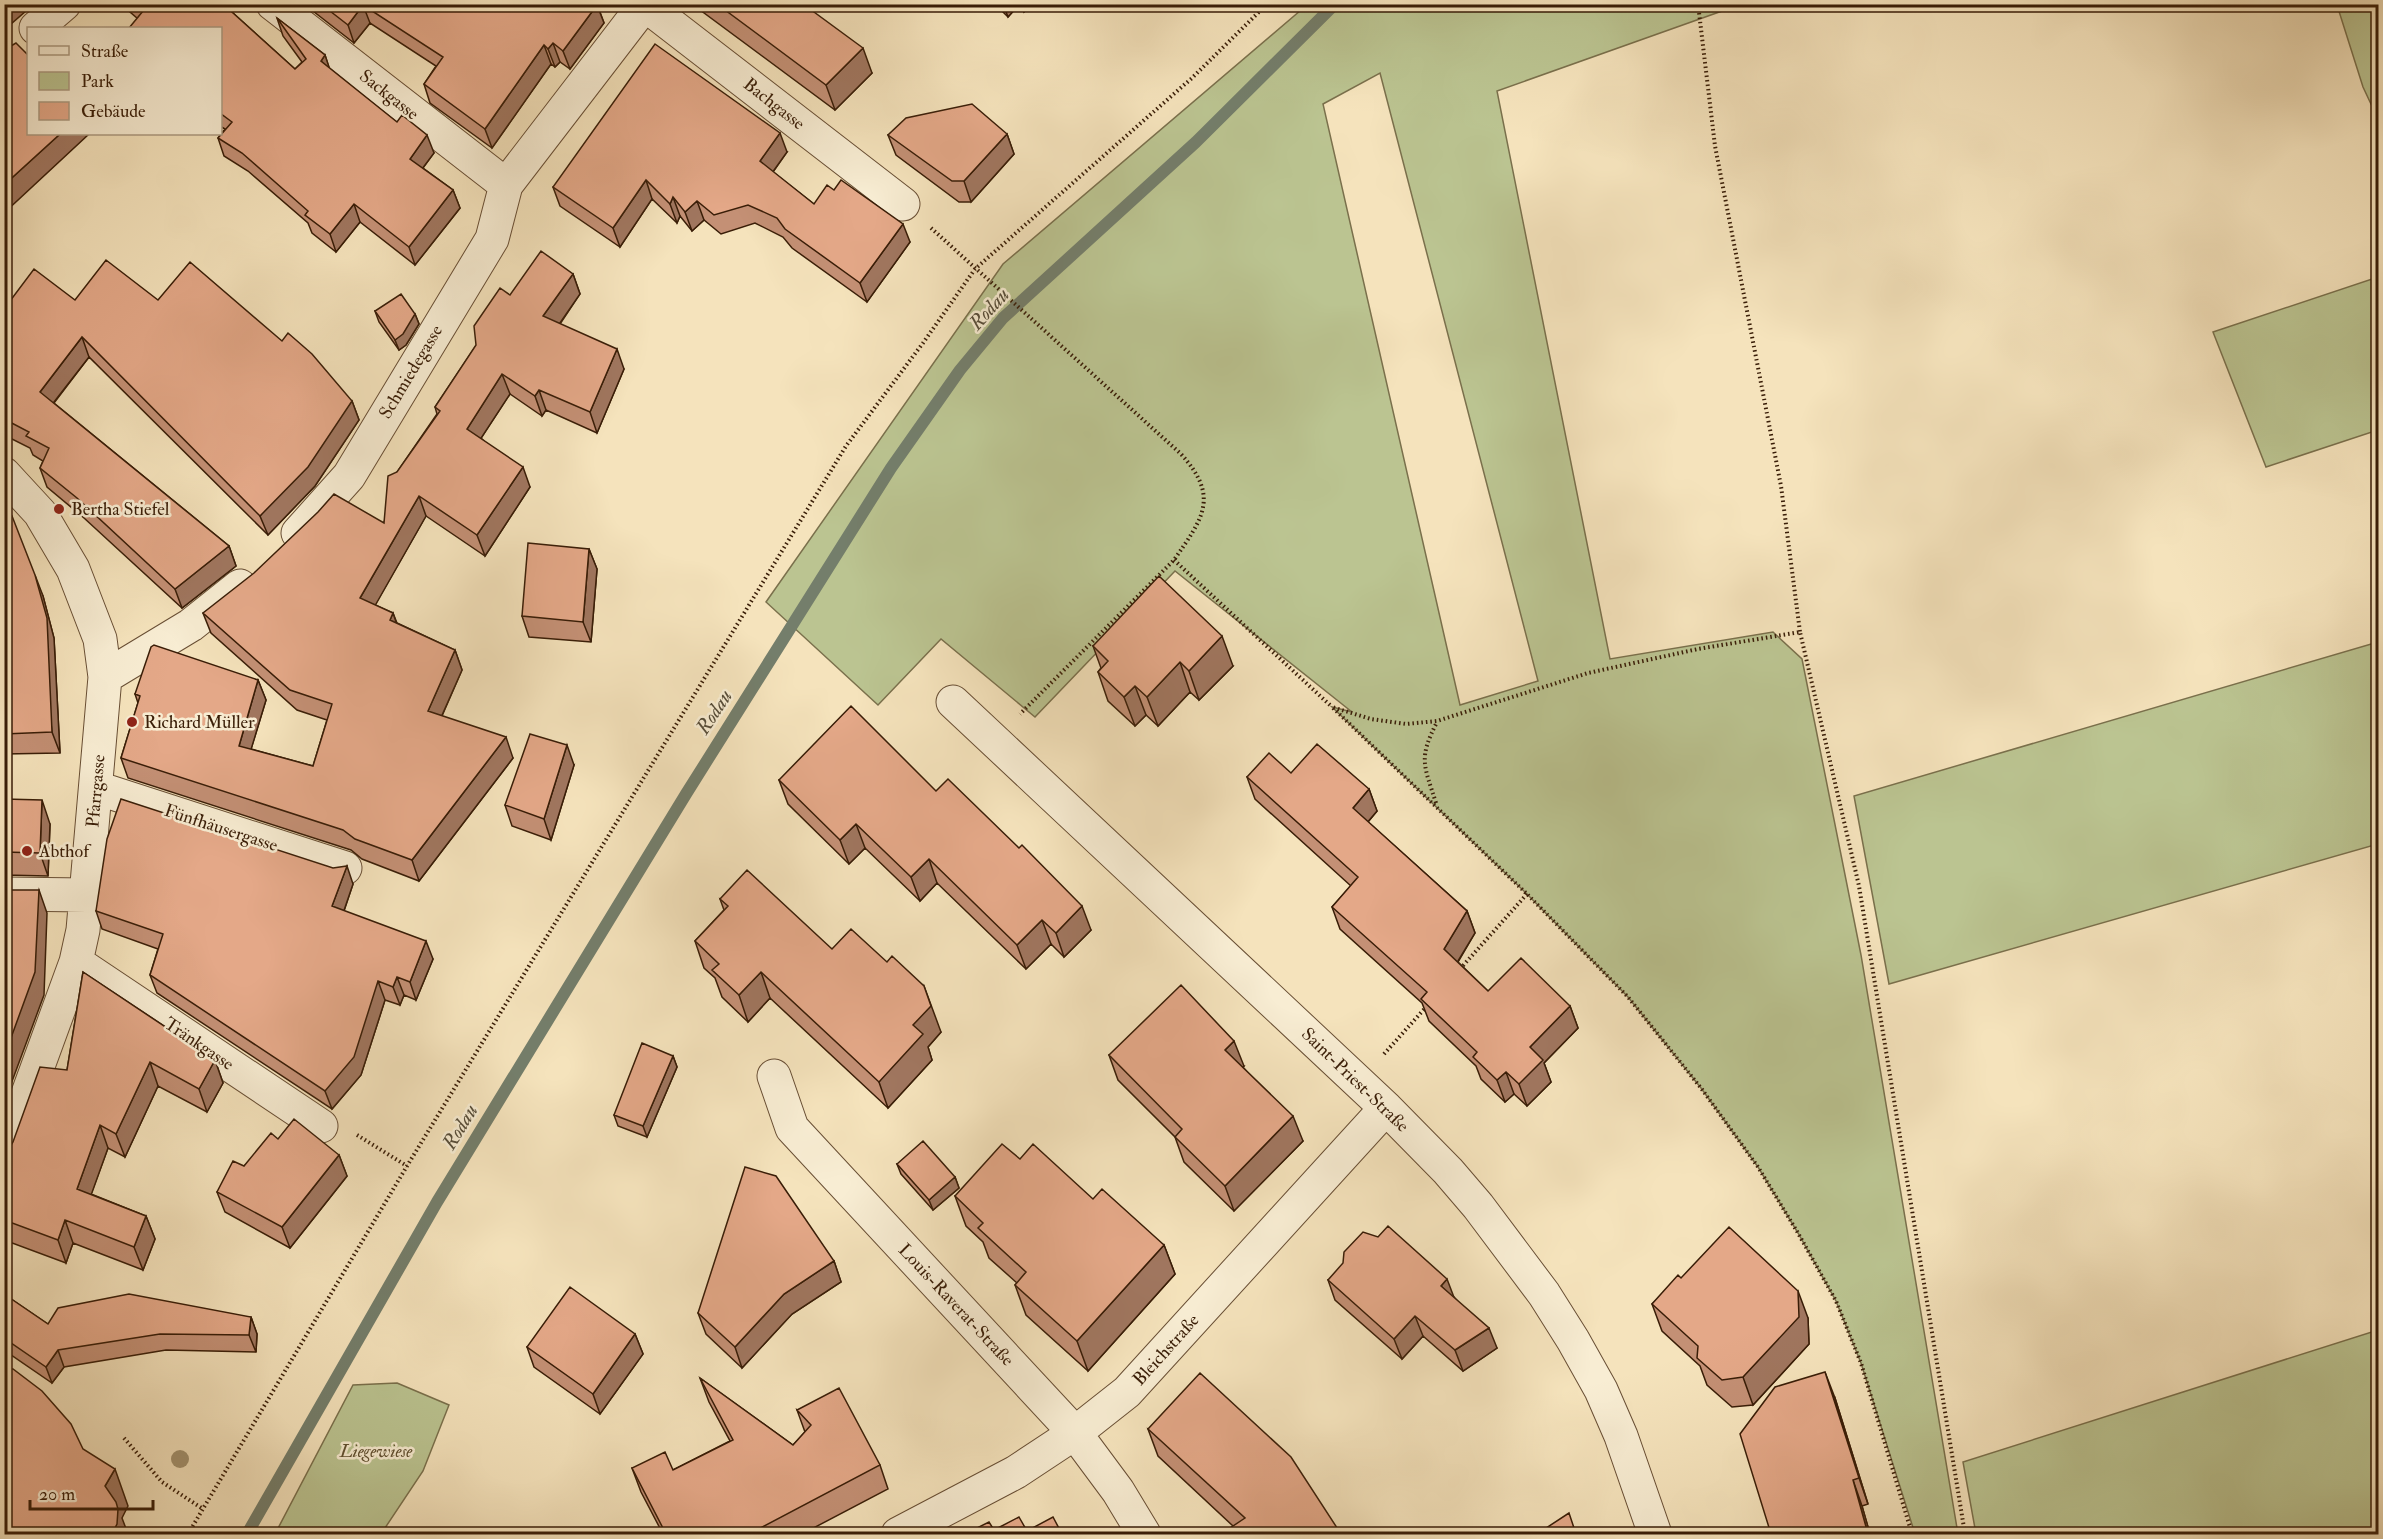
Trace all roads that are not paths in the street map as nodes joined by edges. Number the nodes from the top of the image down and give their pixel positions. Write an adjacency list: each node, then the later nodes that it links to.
1 (64, 4): 4 (street)
2 (273, 4): 5 (street, Sackgasse)
3 (645, 5): 5 (street, Schmiedegasse); 6 (street, Bachgasse)
4 (37, 27)
5 (506, 185): 8 (street, Schmiedegasse)
6 (903, 204)
7 (4, 474): 8 (street, Pfarrgasse)
8 (105, 678): 10 (street, Pfarrgasse)
9 (953, 702): 16 (street, Saint-Priest-Straße)
10 (97, 788): 11 (street, Fünfhäusergasse); 13 (street, Pfarrgasse)
11 (345, 868)
12 (4, 894): 13 (street)
13 (87, 895): 14 (street, Pfarrgasse)
14 (76, 962): 17 (street, Tränkgasse); 18 (street, Pfarrgasse)
15 (774, 1076): 19 (street, Louis-Raverat-Straße)
16 (1386, 1108): 19 (street, Bleichstraße); 22 (street, Saint-Priest-Straße)
17 (321, 1126)
18 (4, 1159)
19 (1075, 1433): 20 (street, Bleichstraße); 21 (street, Louis-Raverat-Straße)
20 (898, 1534)
21 (1144, 1534)
22 (1655, 1534)

